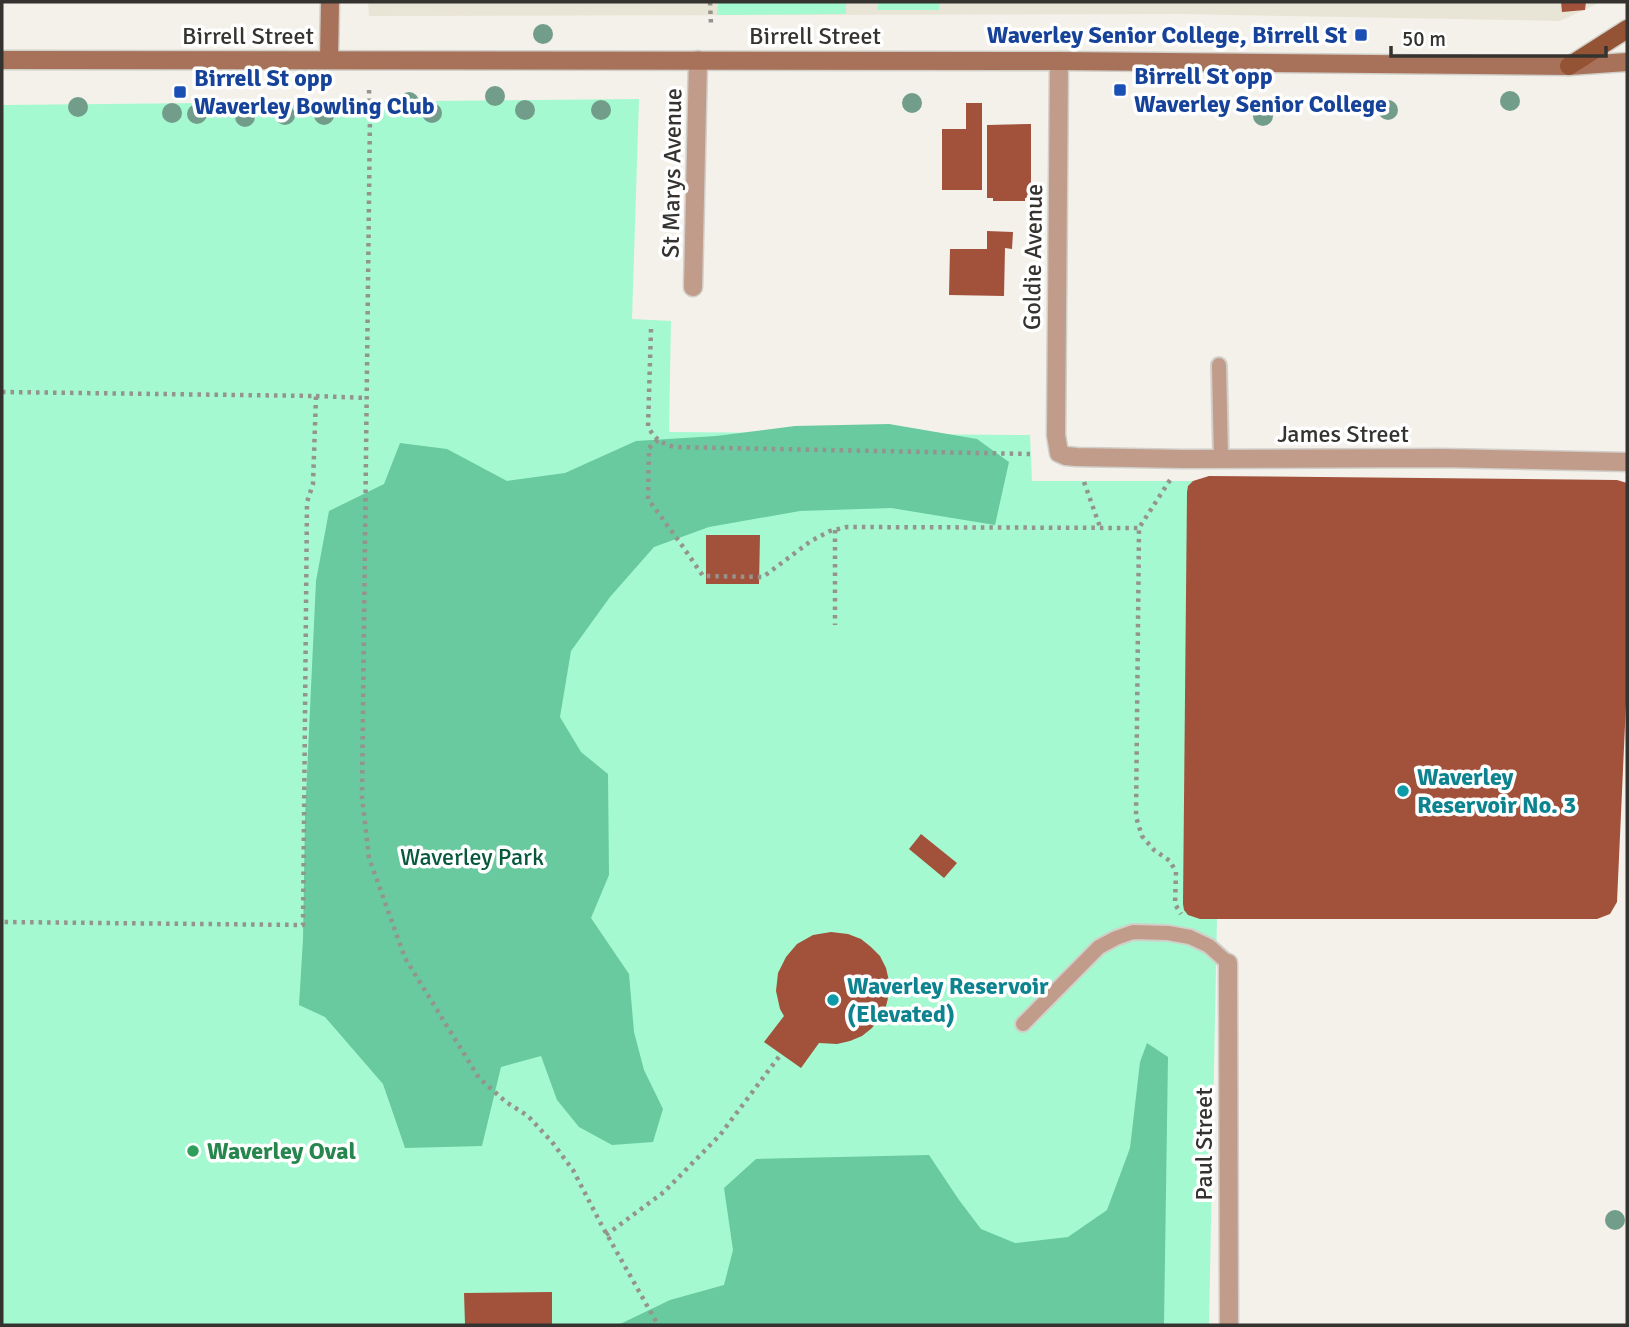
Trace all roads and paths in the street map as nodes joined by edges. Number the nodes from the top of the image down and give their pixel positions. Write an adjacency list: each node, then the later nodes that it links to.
1 (330, 2): 6 (main road)
2 (710, 2): 3 (path)
3 (711, 24)
4 (1627, 29): 10 (main road)
5 (2, 60): 6 (main road, Birrell Street)
6 (329, 60): 7 (main road, Birrell Street)
7 (698, 60): 8 (main road, Birrell Street); 12 (street, St Marys Avenue)
8 (1059, 61): 10 (main road, Birrell Street); 19 (street, Goldie Avenue)
9 (1627, 62): 10 (main road, Birrell Street)
10 (1569, 66)
11 (369, 90): 17 (path)
12 (693, 287)
13 (652, 329): 18 (path)
14 (1219, 365): 22 (lane)
15 (2, 392): 16 (path)
16 (316, 397): 17 (path); 30 (path)
17 (367, 398): 34 (path)
18 (658, 440): 20 (path); 27 (path)
19 (1059, 453): 21 (street, James Street)
20 (1030, 454)
21 (1184, 459): 22 (street, James Street); 26 (path)
22 (1221, 459): 23 (street, James Street)
23 (1627, 462)
24 (1084, 482): 25 (path)
25 (1101, 528): 26 (path); 27 (path)
26 (1139, 528): 29 (path)
27 (835, 530): 28 (path)
28 (835, 625)
29 (1183, 917)
30 (2, 922)
31 (1228, 963): 32 (lane); 36 (street, Paul Street)
32 (1023, 1024)
33 (781, 1054): 34 (path)
34 (606, 1235): 35 (path)
35 (658, 1325)
36 (1229, 1325)

